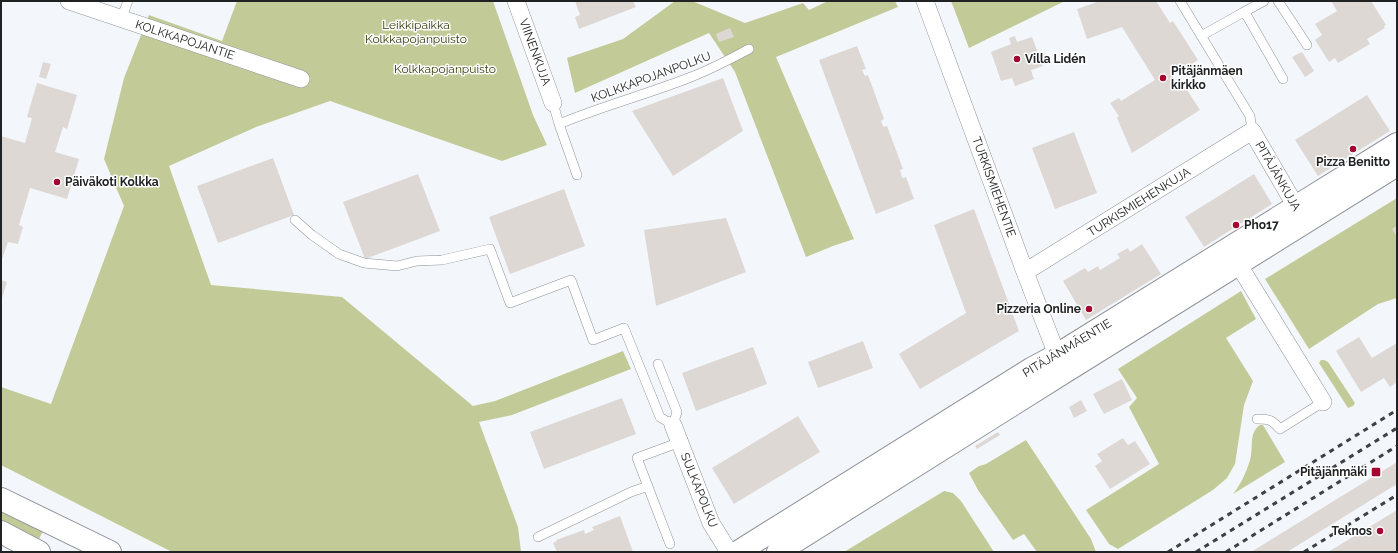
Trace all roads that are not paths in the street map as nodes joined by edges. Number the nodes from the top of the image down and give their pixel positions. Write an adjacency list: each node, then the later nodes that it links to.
1 (69, 1): 9 (street, KOLKKAPOJANTIE)
2 (128, 1): 9 (lane)
3 (516, 1): 15 (street, VIINENKUJA)
4 (925, 1): 24 (street, TURKISMIEHENTIE)
5 (1180, 1): 10 (lane)
6 (1264, 1): 8 (lane)
7 (1278, 1): 11 (lane)
8 (1242, 13): 10 (lane); 14 (lane)
9 (121, 19): 13 (street, KOLKKAPOJANTIE)
10 (1201, 36): 17 (lane)
11 (1307, 45)
12 (750, 49): 16 (lane, KOLKKAPOJANPOLKU)
13 (301, 79)
14 (1283, 79)
15 (553, 103): 16 (lane)
16 (559, 124): 20 (lane)
17 (1252, 131): 21 (street, PITÄJÄNKUJA); 24 (street, TURKISMIEHENKUJA)
18 (1397, 144): 21 (main road, PITÄJÄNMÄENTIE)
19 (1397, 165): 21 (main road, PITÄJÄNMÄENTIE)
20 (577, 175)
21 (1300, 214): 23 (main road, PITÄJÄNMÄENTIE)
22 (295, 220): 29 (lane)
23 (1234, 256): 25 (main road, PITÄJÄNMÄENTIE); 27 (street)
24 (1025, 272): 25 (street, TURKISMIEHENTIE)
25 (1062, 363): 39 (main road, PITÄJÄNMÄENTIE); 40 (main road, PITÄJÄNMÄENTIE)
26 (658, 364): 29 (lane)
27 (1323, 402): 28 (lane)
28 (1257, 419)
29 (673, 425): 30 (street, SULKAPOLKU)
30 (680, 442): 31 (lane); 38 (street, SULKAPOLKU)
31 (648, 486): 34 (lane); 35 (lane)
32 (1, 499): 36 (main road)
33 (1, 532): 37 (main road)
34 (538, 537)
35 (670, 544)
36 (98, 549)
37 (39, 552)
38 (729, 552)
39 (738, 552)
40 (778, 552)

